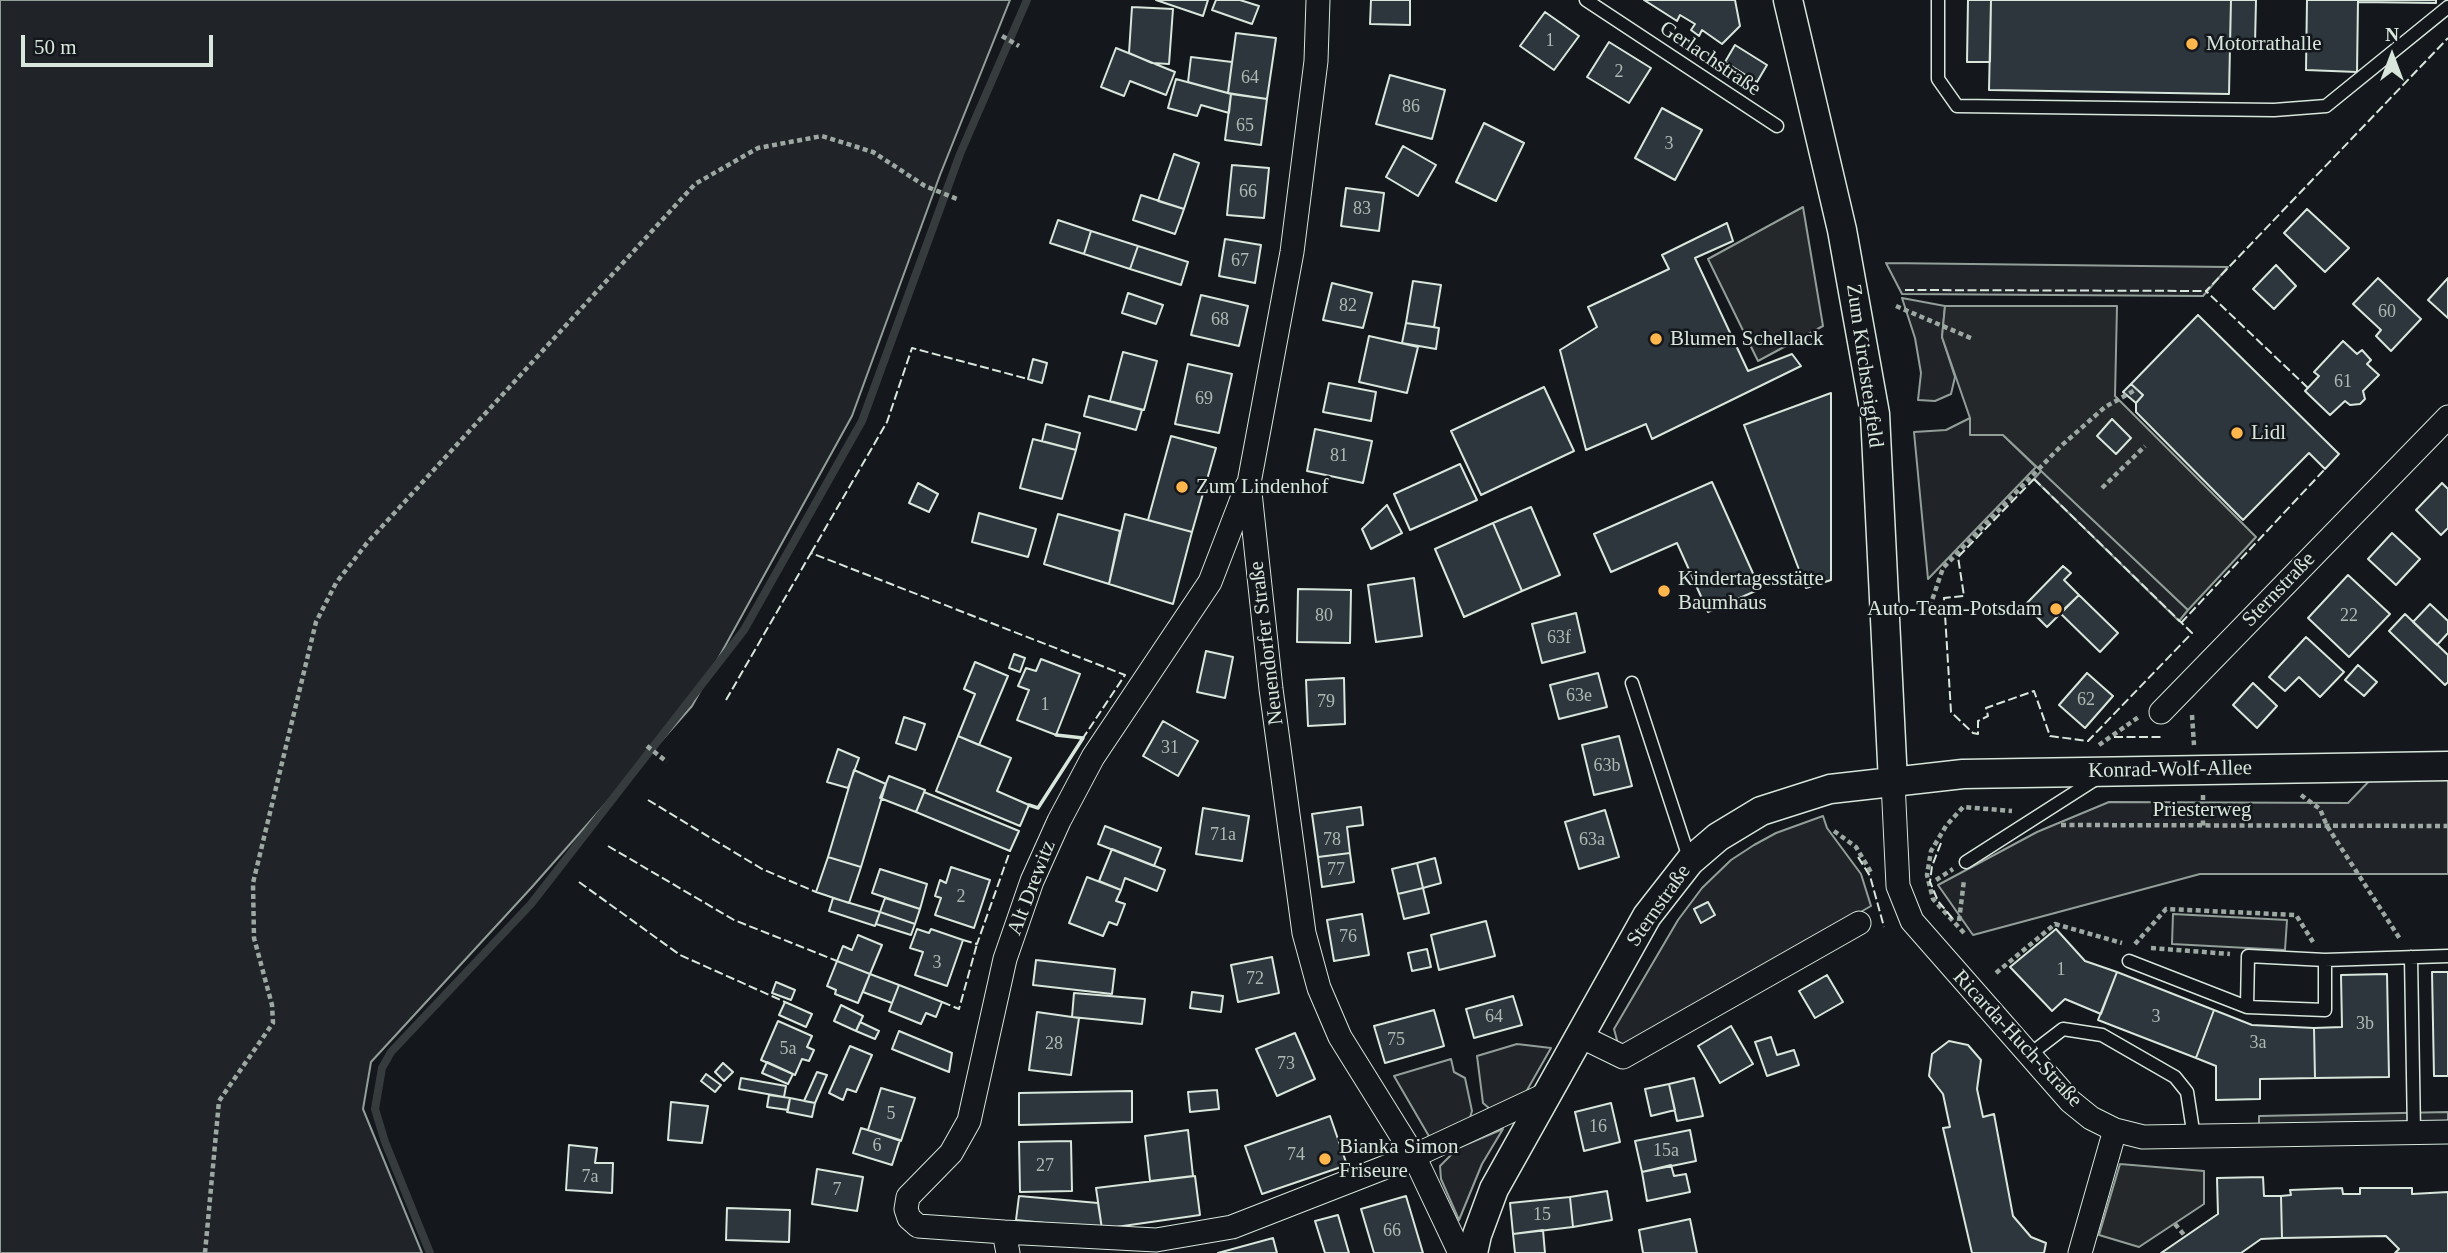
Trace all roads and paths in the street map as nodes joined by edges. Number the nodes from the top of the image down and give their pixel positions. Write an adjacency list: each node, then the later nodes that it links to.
1 (1318, 0): 15 (street, Neuendorfer Straße)
2 (1586, 0): 8 (lane, Gerlachstraße)
3 (1788, 0): 27 (street, Zum Kirchsteigfeld)
4 (1938, 0): 5 (lane)
5 (2448, 7)
6 (1002, 36): 7 (path)
7 (1018, 46)
8 (1777, 126)
9 (957, 199): 54 (path)
10 (1896, 306): 11 (path)
11 (1973, 339)
12 (2137, 390): 17 (path)
13 (2448, 417): 20 (street, Sternstraße)
14 (2145, 446): 16 (path)
15 (1249, 483): 50 (street, Neuendorfer Straße); 53 (street, Alt Drewitz)
16 (2102, 488)
17 (1927, 615)
18 (1632, 683): 32 (lane)
19 (2192, 711): 22 (path)
20 (2161, 712): 21 (path)
21 (2099, 745)
22 (2194, 745)
23 (647, 746): 24 (path)
24 (667, 762)
25 (2448, 766): 26 (street, Konrad-Wolf-Allee)
26 (2108, 771): 27 (street, Konrad-Wolf-Allee); 29 (lane)
27 (1892, 782): 32 (street, Sternstraße); 44 (street, Ricarda-Huch-Straße)
28 (2291, 793): 30 (path)
29 (2034, 821): 30 (path, Priesterweg); 33 (lane); 36 (path, Priesterweg)
30 (2326, 826): 31 (path, Priesterweg); 39 (path)
31 (2448, 826)
32 (1690, 861): 43 (street, Sternstraße)
33 (1966, 862): 34 (path)
34 (1959, 921)
35 (1858, 923): 43 (street)
36 (1964, 933)
37 (2133, 946): 40 (path)
38 (2448, 956): 39 (lane)
39 (2411, 957): 40 (lane); 48 (lane)
40 (2325, 960): 42 (lane); 42 (lane)
41 (2129, 961): 42 (lane)
42 (2247, 1007)
43 (1580, 1036): 45 (street, Sternstraße)
44 (2029, 1055): 46 (street, Ricarda-Huch-Straße); 49 (lane)
45 (1549, 1093): 50 (street, Alt Drewitz); 56 (street, Sternstraße)
46 (2115, 1130): 49 (street, Ricarda-Huch-Straße); 57 (street)
47 (2448, 1132): 48 (street, Ricarda-Huch-Straße)
48 (2414, 1133): 49 (street, Ricarda-Huch-Straße)
49 (2194, 1137)
50 (1414, 1156): 53 (street, Alt Drewitz); 55 (street, Neuendorfer Straße)
51 (2175, 1224): 52 (path)
52 (2185, 1236)
53 (1006, 1242)
54 (205, 1253)
55 (1460, 1253)
56 (1473, 1253)
57 (2080, 1253)

